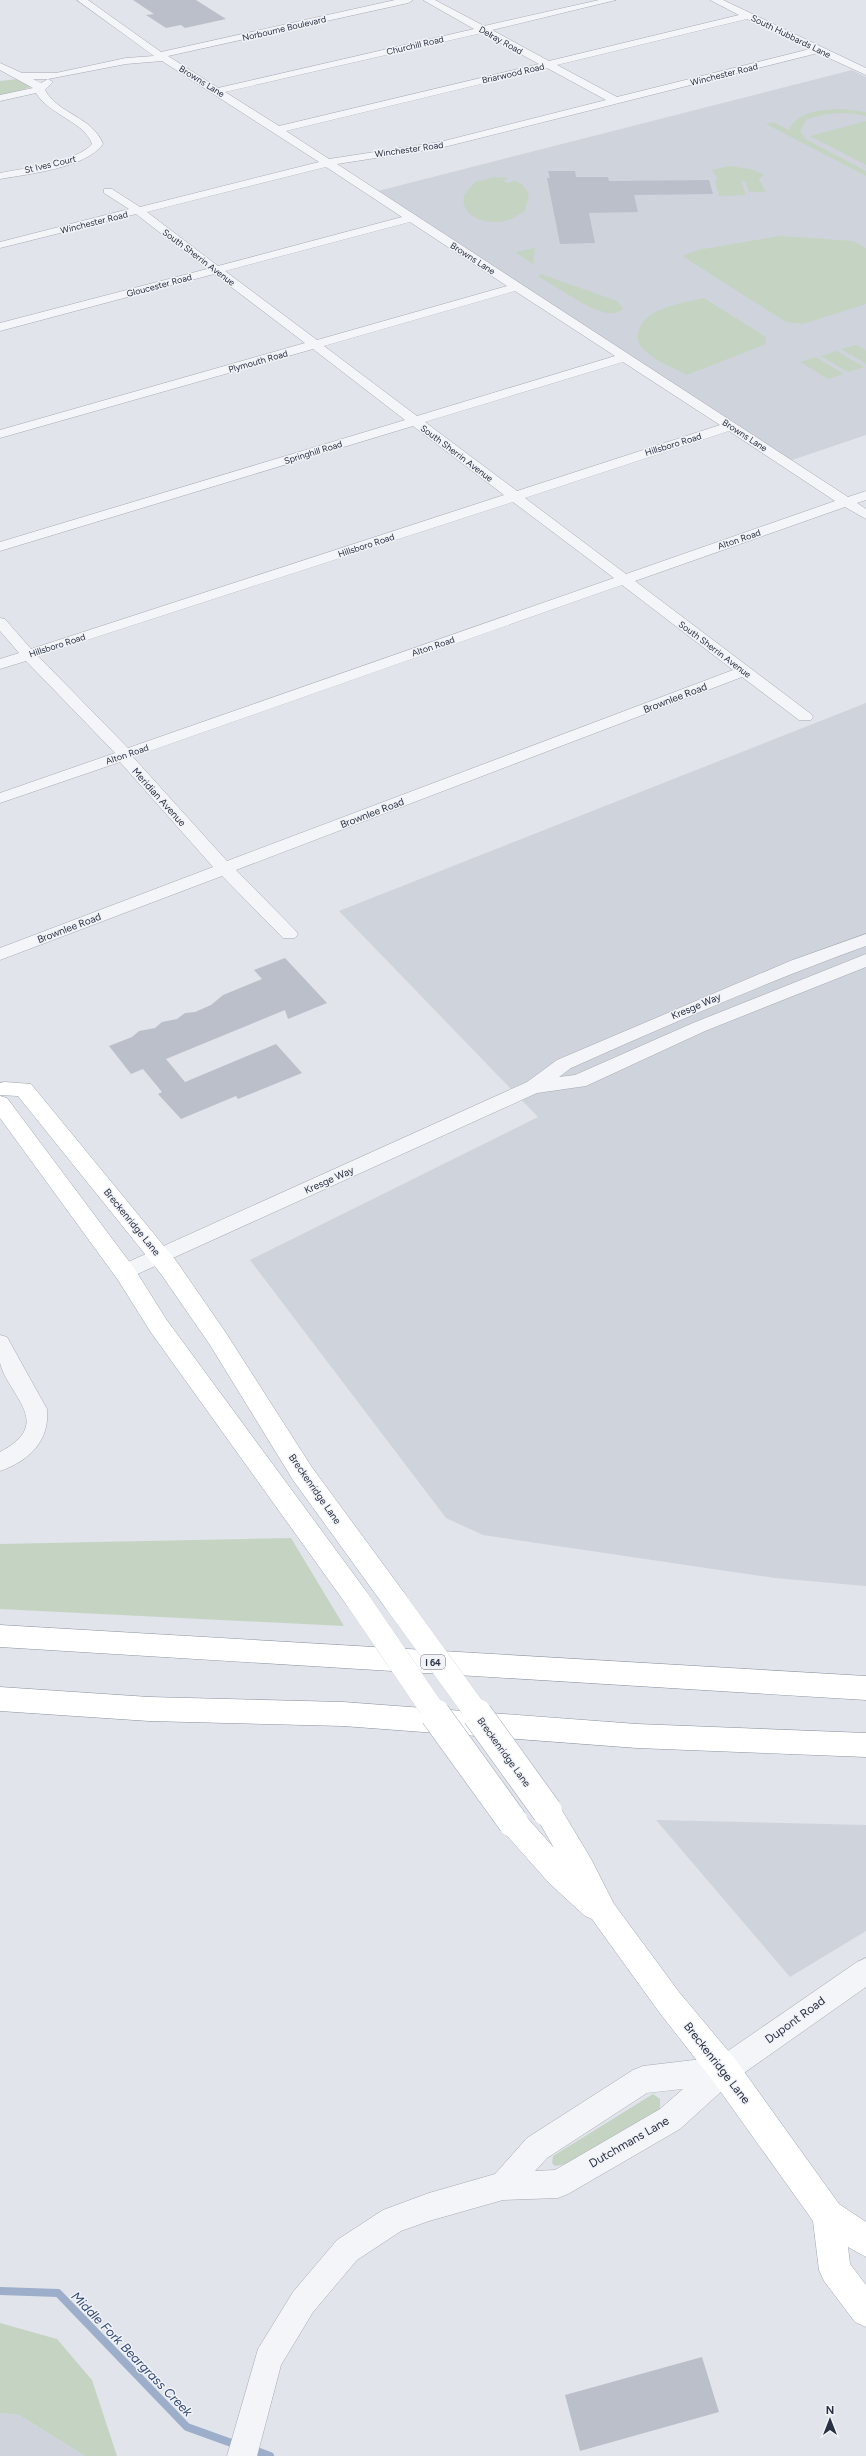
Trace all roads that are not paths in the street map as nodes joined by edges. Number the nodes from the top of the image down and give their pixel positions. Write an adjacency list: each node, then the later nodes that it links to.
1 (82, 0): 9 (street, Browns Lane)
2 (408, 0): 9 (street, Norbourne Boulevard)
3 (428, 0): 7 (street, Delray Road)
4 (611, 0): 7 (street, Churchill Road)
5 (715, 0): 6 (street, South Hubbards Lane)
6 (748, 16): 8 (street, South Hubbards Lane); 10 (street, Briarwood Road)
7 (483, 30): 10 (street, Delray Road); 17 (street, Churchill Road)
8 (817, 50): 12 (street, South Hubbards Lane); 19 (street, Winchester Road)
9 (159, 54): 14 (street, Norbourne Boulevard); 17 (street, Browns Lane)
10 (546, 65): 19 (street, Delray Road); 20 (street, Briarwood Road)
11 (0, 66): 13 (street)
12 (863, 68)
13 (19, 76): 14 (street, Norbourne Boulevard); 15 (street, Norbourne Boulevard); 16 (street)
14 (56, 76): 16 (street, Norbourne Boulevard)
15 (0, 79)
16 (38, 90): 18 (street, Norbourne Boulevard); 22 (street, St Ives Court)
17 (218, 91): 20 (street, Browns Lane)
18 (0, 98)
19 (616, 101): 21 (street, Winchester Road)
20 (277, 130): 21 (street, Browns Lane)
21 (328, 163): 24 (street, Winchester Road); 25 (street, Browns Lane)
22 (0, 176)
23 (108, 191): 24 (street, South Sherrin Avenue)
24 (139, 211): 26 (street, Winchester Road); 27 (street, South Sherrin Avenue)
25 (412, 218): 27 (street, Gloucester Road); 28 (street, Browns Lane)
26 (0, 245)
27 (216, 270): 29 (street, Gloucester Road); 30 (street, South Sherrin Avenue)
28 (516, 286): 30 (street, Plymouth Road); 31 (street, Browns Lane)
29 (0, 327)
30 (314, 345): 32 (street, South Sherrin Avenue); 34 (street, Plymouth Road)
31 (625, 357): 32 (street, Springhill Road); 33 (street, Browns Lane)
32 (416, 421): 36 (street, South Sherrin Avenue); 39 (street, Springhill Road)
33 (731, 426): 36 (street, Hillsboro Road); 37 (street, Browns Lane)
34 (0, 434)
35 (866, 495): 37 (street, Alton Road)
36 (514, 496): 40 (street, South Sherrin Avenue); 42 (street, Hillsboro Road)
37 (847, 502): 38 (street, Browns Lane); 40 (street, Alton Road)
38 (866, 515)
39 (0, 547)
40 (622, 579): 44 (street, South Sherrin Avenue); 46 (street, Alton Road)
41 (0, 622): 42 (street, Meridian Avenue)
42 (30, 655): 43 (street, Hillsboro Road); 46 (street, Meridian Avenue)
43 (0, 664)
44 (743, 671): 45 (street, South Sherrin Avenue); 48 (street, Brownlee Road)
45 (804, 717)
46 (124, 755): 47 (street, Alton Road); 48 (street, Meridian Avenue)
47 (0, 798)
48 (225, 868): 49 (street, Meridian Avenue); 51 (street, Brownlee Road)
49 (289, 934)
50 (866, 940): 53 (street, Kresge Way)
51 (0, 954)
52 (866, 960): 53 (street, Kresge Way)
53 (534, 1087): 55 (street, Kresge Way)
54 (1, 1089): 55 (main road, Breckenridge Lane); 56 (main road, Breckenridge Lane)
55 (160, 1256): 56 (street, Kresge Way); 63 (main road, Breckenridge Lane, bridge)
56 (124, 1272): 63 (main road, Breckenridge Lane, bridge)
57 (0, 1343): 58 (street)
58 (0, 1462)
59 (0, 1636): 60 (main road, I 64)
60 (866, 1688)
61 (0, 1699): 62 (main road)
62 (866, 1744)
63 (604, 1914): 65 (main road, Breckenridge Lane)
64 (866, 1971): 65 (street, Dupont Road)
65 (724, 2070): 66 (street, Dutchmans Lane); 66 (street); 67 (main road, Breckenridge Lane)
66 (503, 2186): 70 (street, Dutchmans Lane)
67 (828, 2215): 68 (main road, Breckenridge Lane); 69 (main road, Breckenridge Lane)
68 (866, 2241)
69 (866, 2311)
70 (242, 2456)

